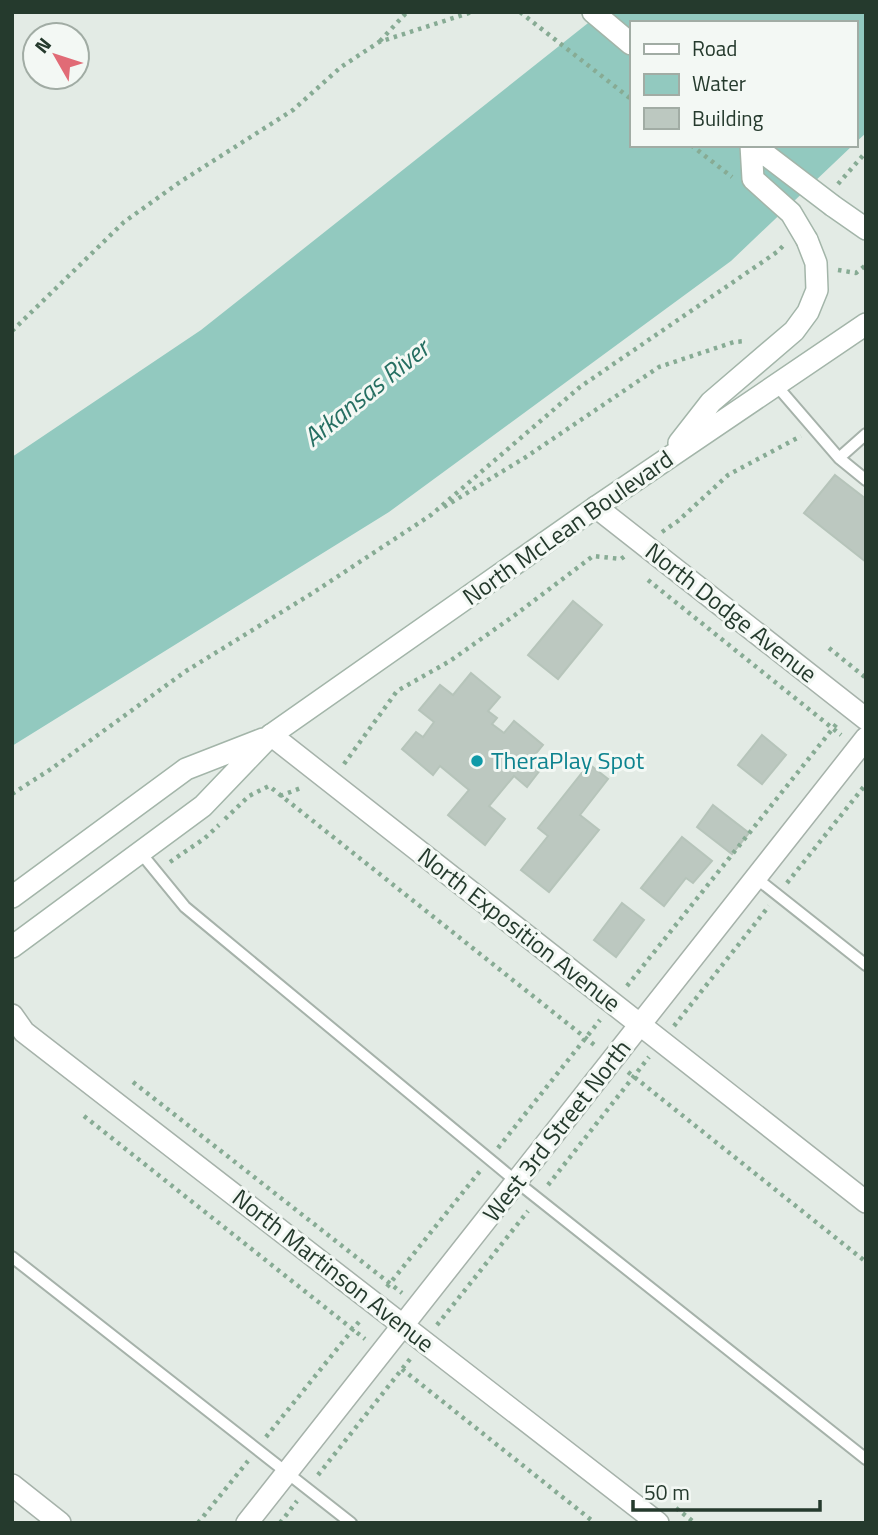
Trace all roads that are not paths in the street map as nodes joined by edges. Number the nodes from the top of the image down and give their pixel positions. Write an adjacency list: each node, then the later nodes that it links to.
1 (593, 12): 2 (street)
2 (630, 43)
3 (752, 147): 9 (street, bridge)
4 (755, 147): 5 (street, bridge)
5 (866, 229)
6 (866, 324): 7 (street, North McLean Boulevard)
7 (776, 385): 9 (street, North McLean Boulevard); 10 (lane)
8 (866, 434): 10 (lane)
9 (669, 457): 12 (street, North McLean Boulevard)
10 (839, 458): 11 (lane)
11 (866, 480)
12 (596, 507): 13 (street, North Dodge Avenue); 14 (street, North McLean Boulevard)
13 (858, 713)
14 (271, 735): 16 (street, North McLean Boulevard); 18 (street, North McLean Boulevard); 22 (street, North Exposition Avenue)
15 (862, 743): 17 (street, West 3rd Street North)
16 (140, 852): 19 (street, North McLean Boulevard); 23 (lane)
17 (756, 878): 20 (lane); 22 (street, West 3rd Street North)
18 (12, 897)
19 (12, 947)
20 (866, 965)
21 (12, 1015): 26 (street, North Martinson Avenue)
22 (640, 1025): 23 (street, West 3rd Street North); 24 (street, North Exposition Avenue)
23 (517, 1182): 26 (street, West 3rd Street North); 27 (lane)
24 (866, 1202)
25 (12, 1257): 28 (lane)
26 (403, 1326): 28 (street, West 3rd Street North); 33 (street, North Martinson Avenue)
27 (866, 1459)
28 (288, 1472): 31 (street, West 3rd Street North); 32 (lane)
29 (12, 1485): 30 (street)
30 (60, 1523)
31 (247, 1523)
32 (351, 1523)
33 (658, 1523)

